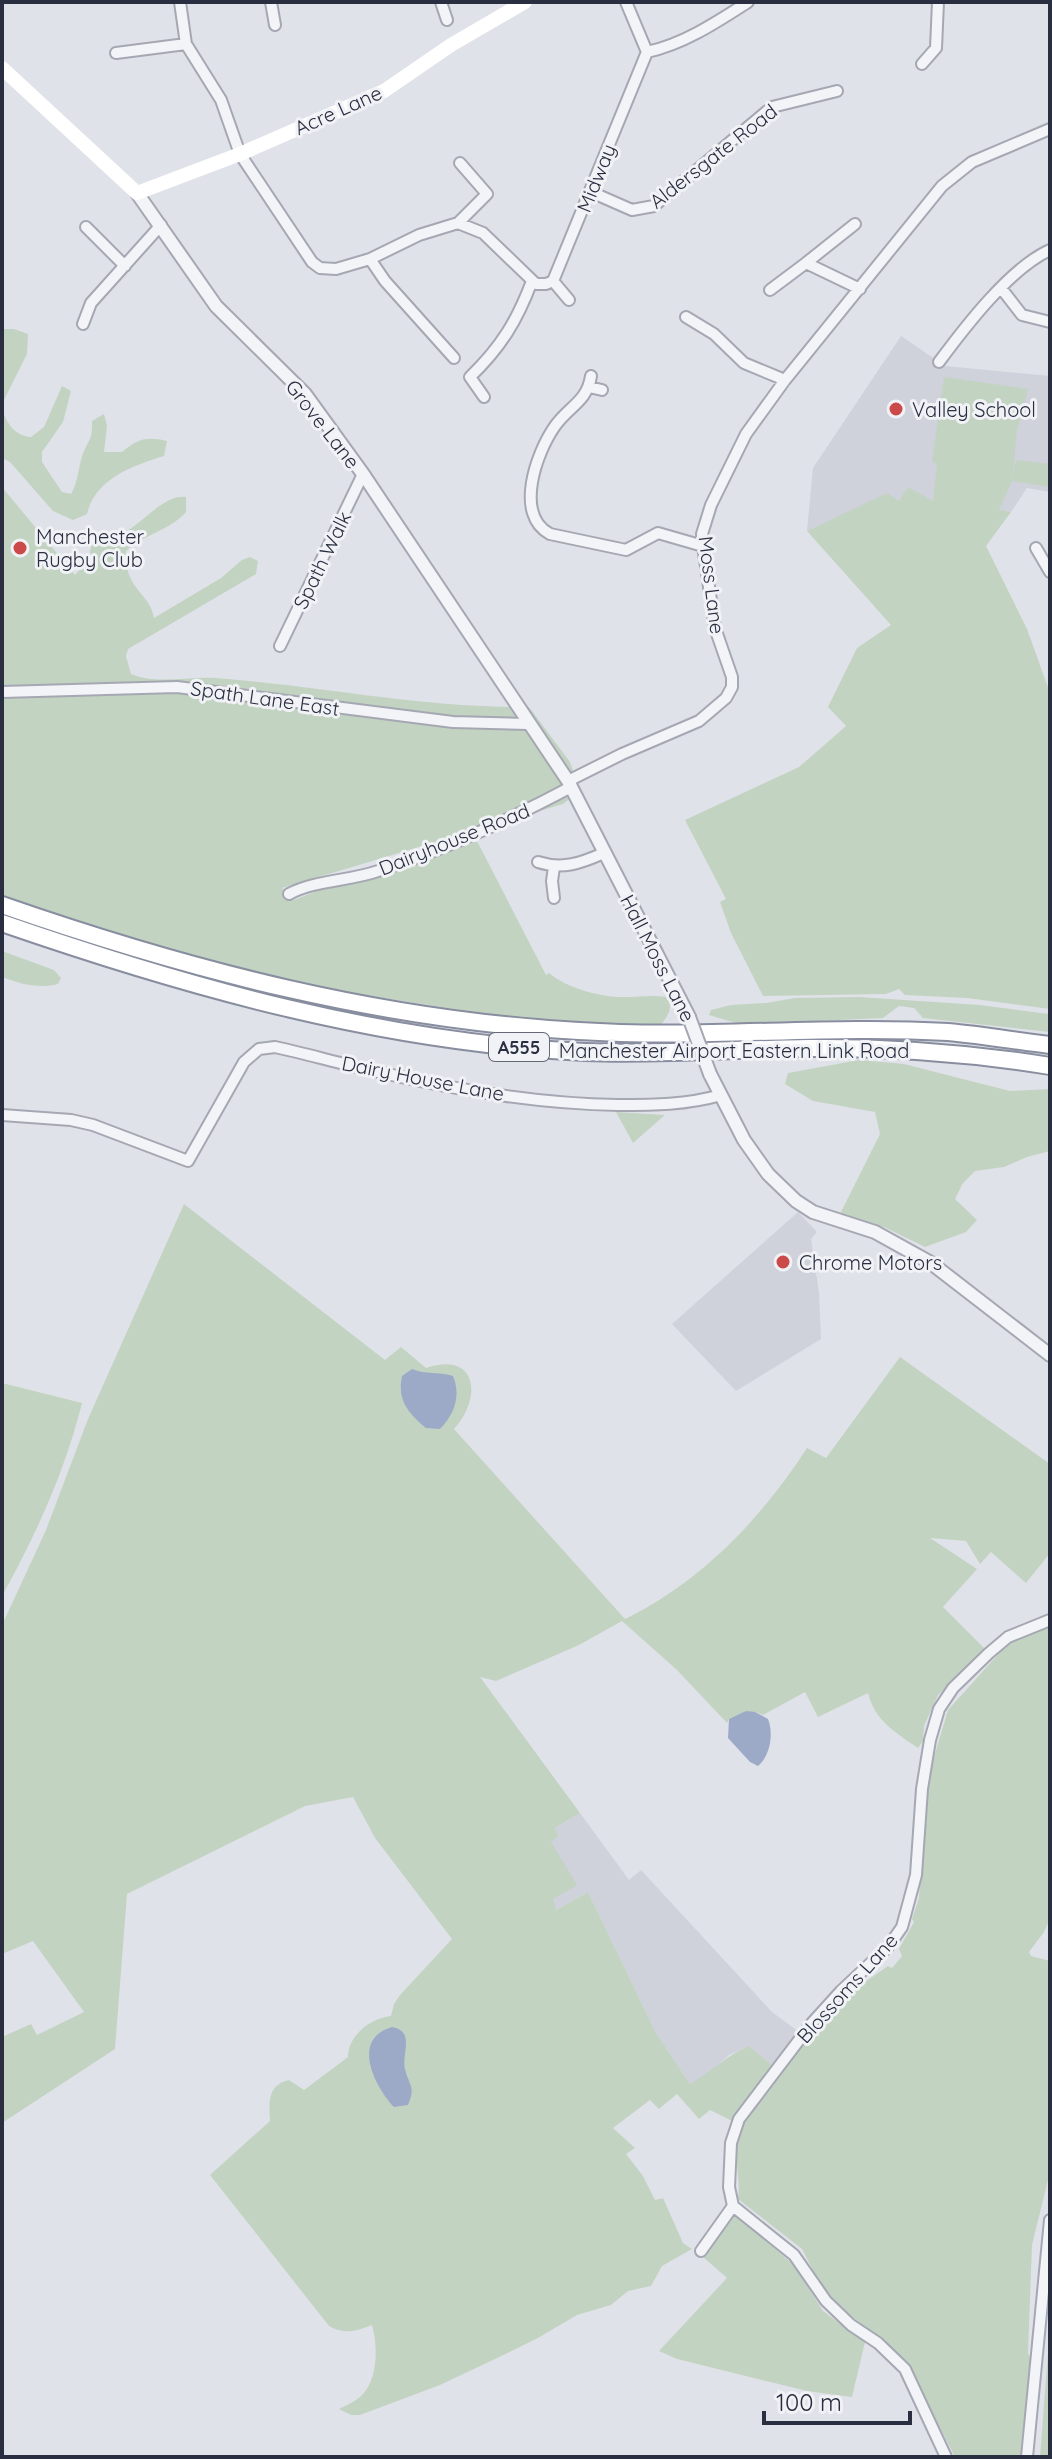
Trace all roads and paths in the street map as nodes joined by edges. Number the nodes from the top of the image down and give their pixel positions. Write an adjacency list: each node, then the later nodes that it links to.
1 (180, 2): 10 (street)
2 (271, 2): 9 (street)
3 (441, 2): 8 (street)
4 (525, 2): 17 (main road, Acre Lane)
5 (626, 2): 11 (street)
6 (748, 2): 11 (street)
7 (938, 2): 13 (street)
8 (447, 20)
9 (275, 25)
10 (186, 44): 12 (street); 17 (street)
11 (647, 52): 19 (street, Midway)
12 (116, 53)
13 (922, 64)
14 (2, 68): 20 (main road, Grove Lane)
15 (837, 91): 19 (street, Aldersgate Road)
16 (1050, 129): 32 (street, Moss Lane)
17 (240, 154): 20 (main road, Acre Lane); 26 (street)
18 (460, 163): 21 (street)
19 (591, 192): 30 (street, Midway)
20 (137, 193): 23 (street, Grove Lane)
21 (458, 223): 26 (street); 29 (street)
22 (855, 224): 27 (street)
23 (161, 225): 28 (street); 43 (street, Grove Lane)
24 (86, 227): 28 (street)
25 (1050, 250): 31 (street)
26 (370, 259): 38 (street)
27 (806, 263): 32 (street); 33 (street)
28 (125, 266): 37 (street)
29 (532, 281): 30 (street); 42 (street)
30 (553, 281): 34 (street)
31 (1001, 288): 36 (street); 39 (street)
32 (860, 289): 40 (street, Moss Lane)
33 (770, 290)
34 (569, 300)
35 (686, 317): 40 (street)
36 (1050, 322)
37 (83, 324)
38 (454, 358)
39 (939, 362)
40 (785, 380): 44 (street, Moss Lane)
41 (602, 390): 44 (street)
42 (484, 397)
43 (363, 474): 47 (street, Spath Walk); 49 (street, Grove Lane)
44 (703, 546): 50 (street, Moss Lane)
45 (1036, 548): 46 (street)
46 (1050, 572)
47 (280, 646)
48 (2, 692): 49 (street, Spath Lane East)
49 (528, 724): 50 (street, Grove Lane)
50 (569, 784): 51 (street, Hall Moss Lane); 54 (street, Dairyhouse Road)
51 (604, 853): 53 (street); 60 (street, Hall Moss Lane, bridge)
52 (538, 862): 53 (street)
53 (554, 867): 55 (street)
54 (289, 894)
55 (554, 898)
56 (2, 905): 58 (highway, Manchester Airport Eastern Link Road / A555)
57 (2, 923): 59 (highway, Manchester Airport Eastern Link Road / A555)
58 (1050, 1045)
59 (1050, 1066)
60 (721, 1095): 61 (street, Dairy House Lane); 62 (street, Hall Moss Lane)
61 (2, 1115)
62 (1050, 1355)
63 (1050, 1620): 64 (street, Blossoms Lane)
64 (733, 2206): 66 (street); 67 (street)
65 (1050, 2220): 68 (street)
66 (701, 2251)
67 (946, 2457)
68 (1027, 2457)

